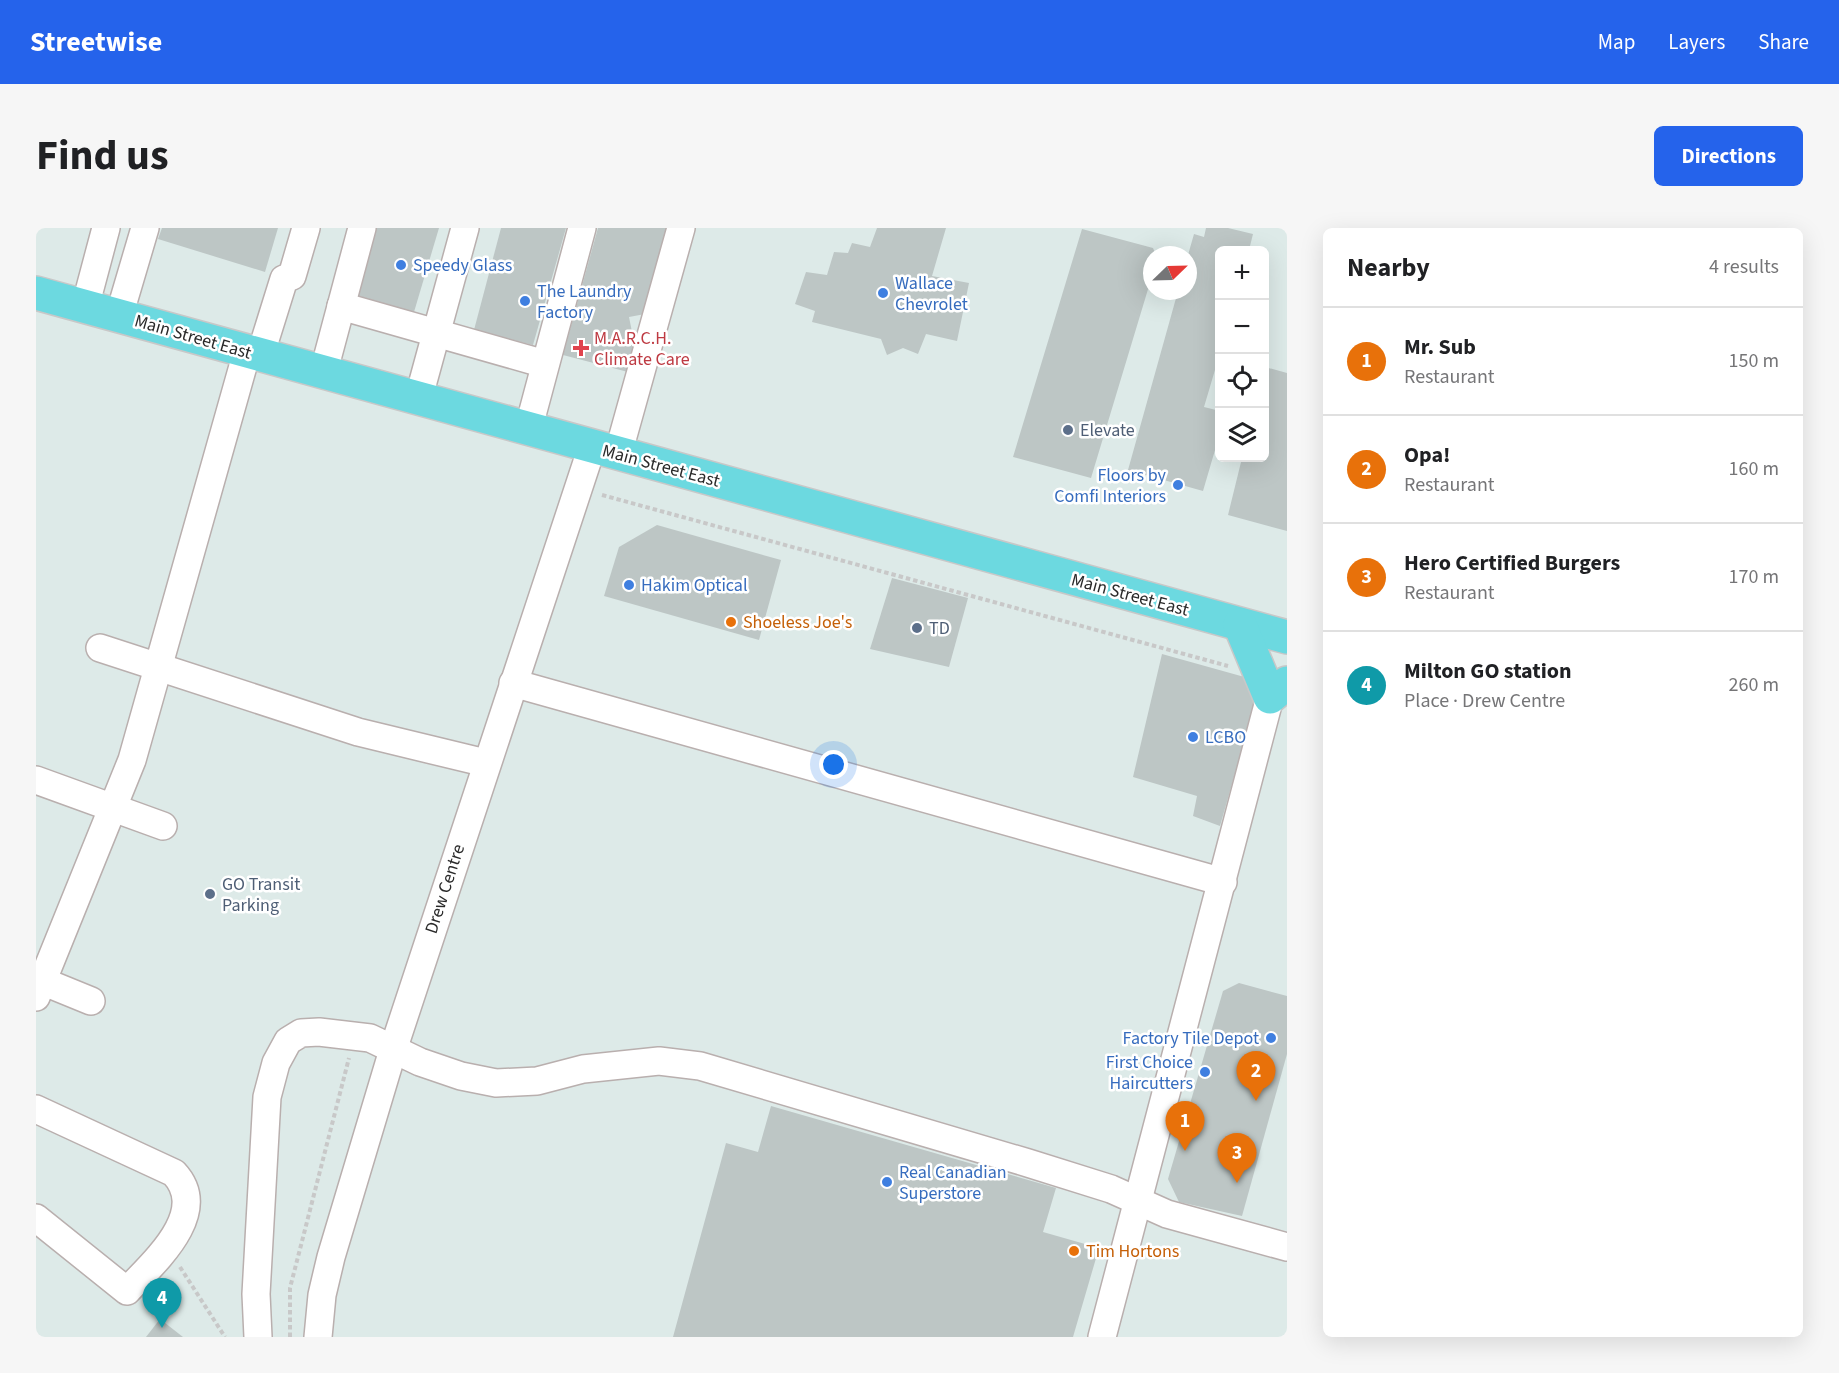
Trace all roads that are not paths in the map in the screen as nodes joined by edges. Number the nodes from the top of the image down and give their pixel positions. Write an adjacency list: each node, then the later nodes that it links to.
1 (106, 228): 10 (street)
2 (145, 228): 11 (street)
3 (306, 228): 13 (street)
4 (362, 228): 9 (street)
5 (465, 228): 12 (street)
6 (582, 228): 14 (street)
7 (681, 228): 18 (street, Drew Centre)
8 (36, 293): 10 (main road, Main Street East)
9 (341, 306): 12 (street); 15 (street)
10 (85, 307): 11 (main road, Main Street East)
11 (119, 316): 13 (main road, Main Street East)
12 (436, 333): 14 (street); 16 (street)
13 (254, 354): 15 (main road, Main Street East); 22 (street)
14 (545, 364): 17 (street)
15 (323, 374): 16 (main road, Main Street East)
16 (418, 400): 17 (main road, Main Street East)
17 (528, 430): 18 (main road, Main Street East)
18 (605, 451): 19 (main road, Main Street East); 23 (street, Drew Centre)
19 (1240, 625): 20 (main road, Main Street East); 24 (main road)
20 (1287, 637)
21 (100, 648): 22 (street)
22 (158, 669): 25 (street); 27 (street)
23 (513, 683): 25 (street, Drew Centre); 29 (street)
24 (1273, 685): 29 (street)
25 (486, 763): 32 (street, Drew Centre)
26 (36, 780): 27 (street)
27 (113, 806): 28 (street); 30 (street)
28 (163, 825)
29 (1223, 882): 34 (street)
30 (39, 989): 31 (street)
31 (91, 1001)
32 (393, 1050): 34 (street); 37 (street, Drew Centre); 38 (street)
33 (36, 1109): 35 (street)
34 (1139, 1202): 36 (street); 41 (street)
35 (36, 1218)
36 (1287, 1247)
37 (322, 1295): 39 (street); 40 (street, Drew Centre)
38 (258, 1337)
39 (298, 1337)
40 (318, 1337)
41 (1102, 1337)

